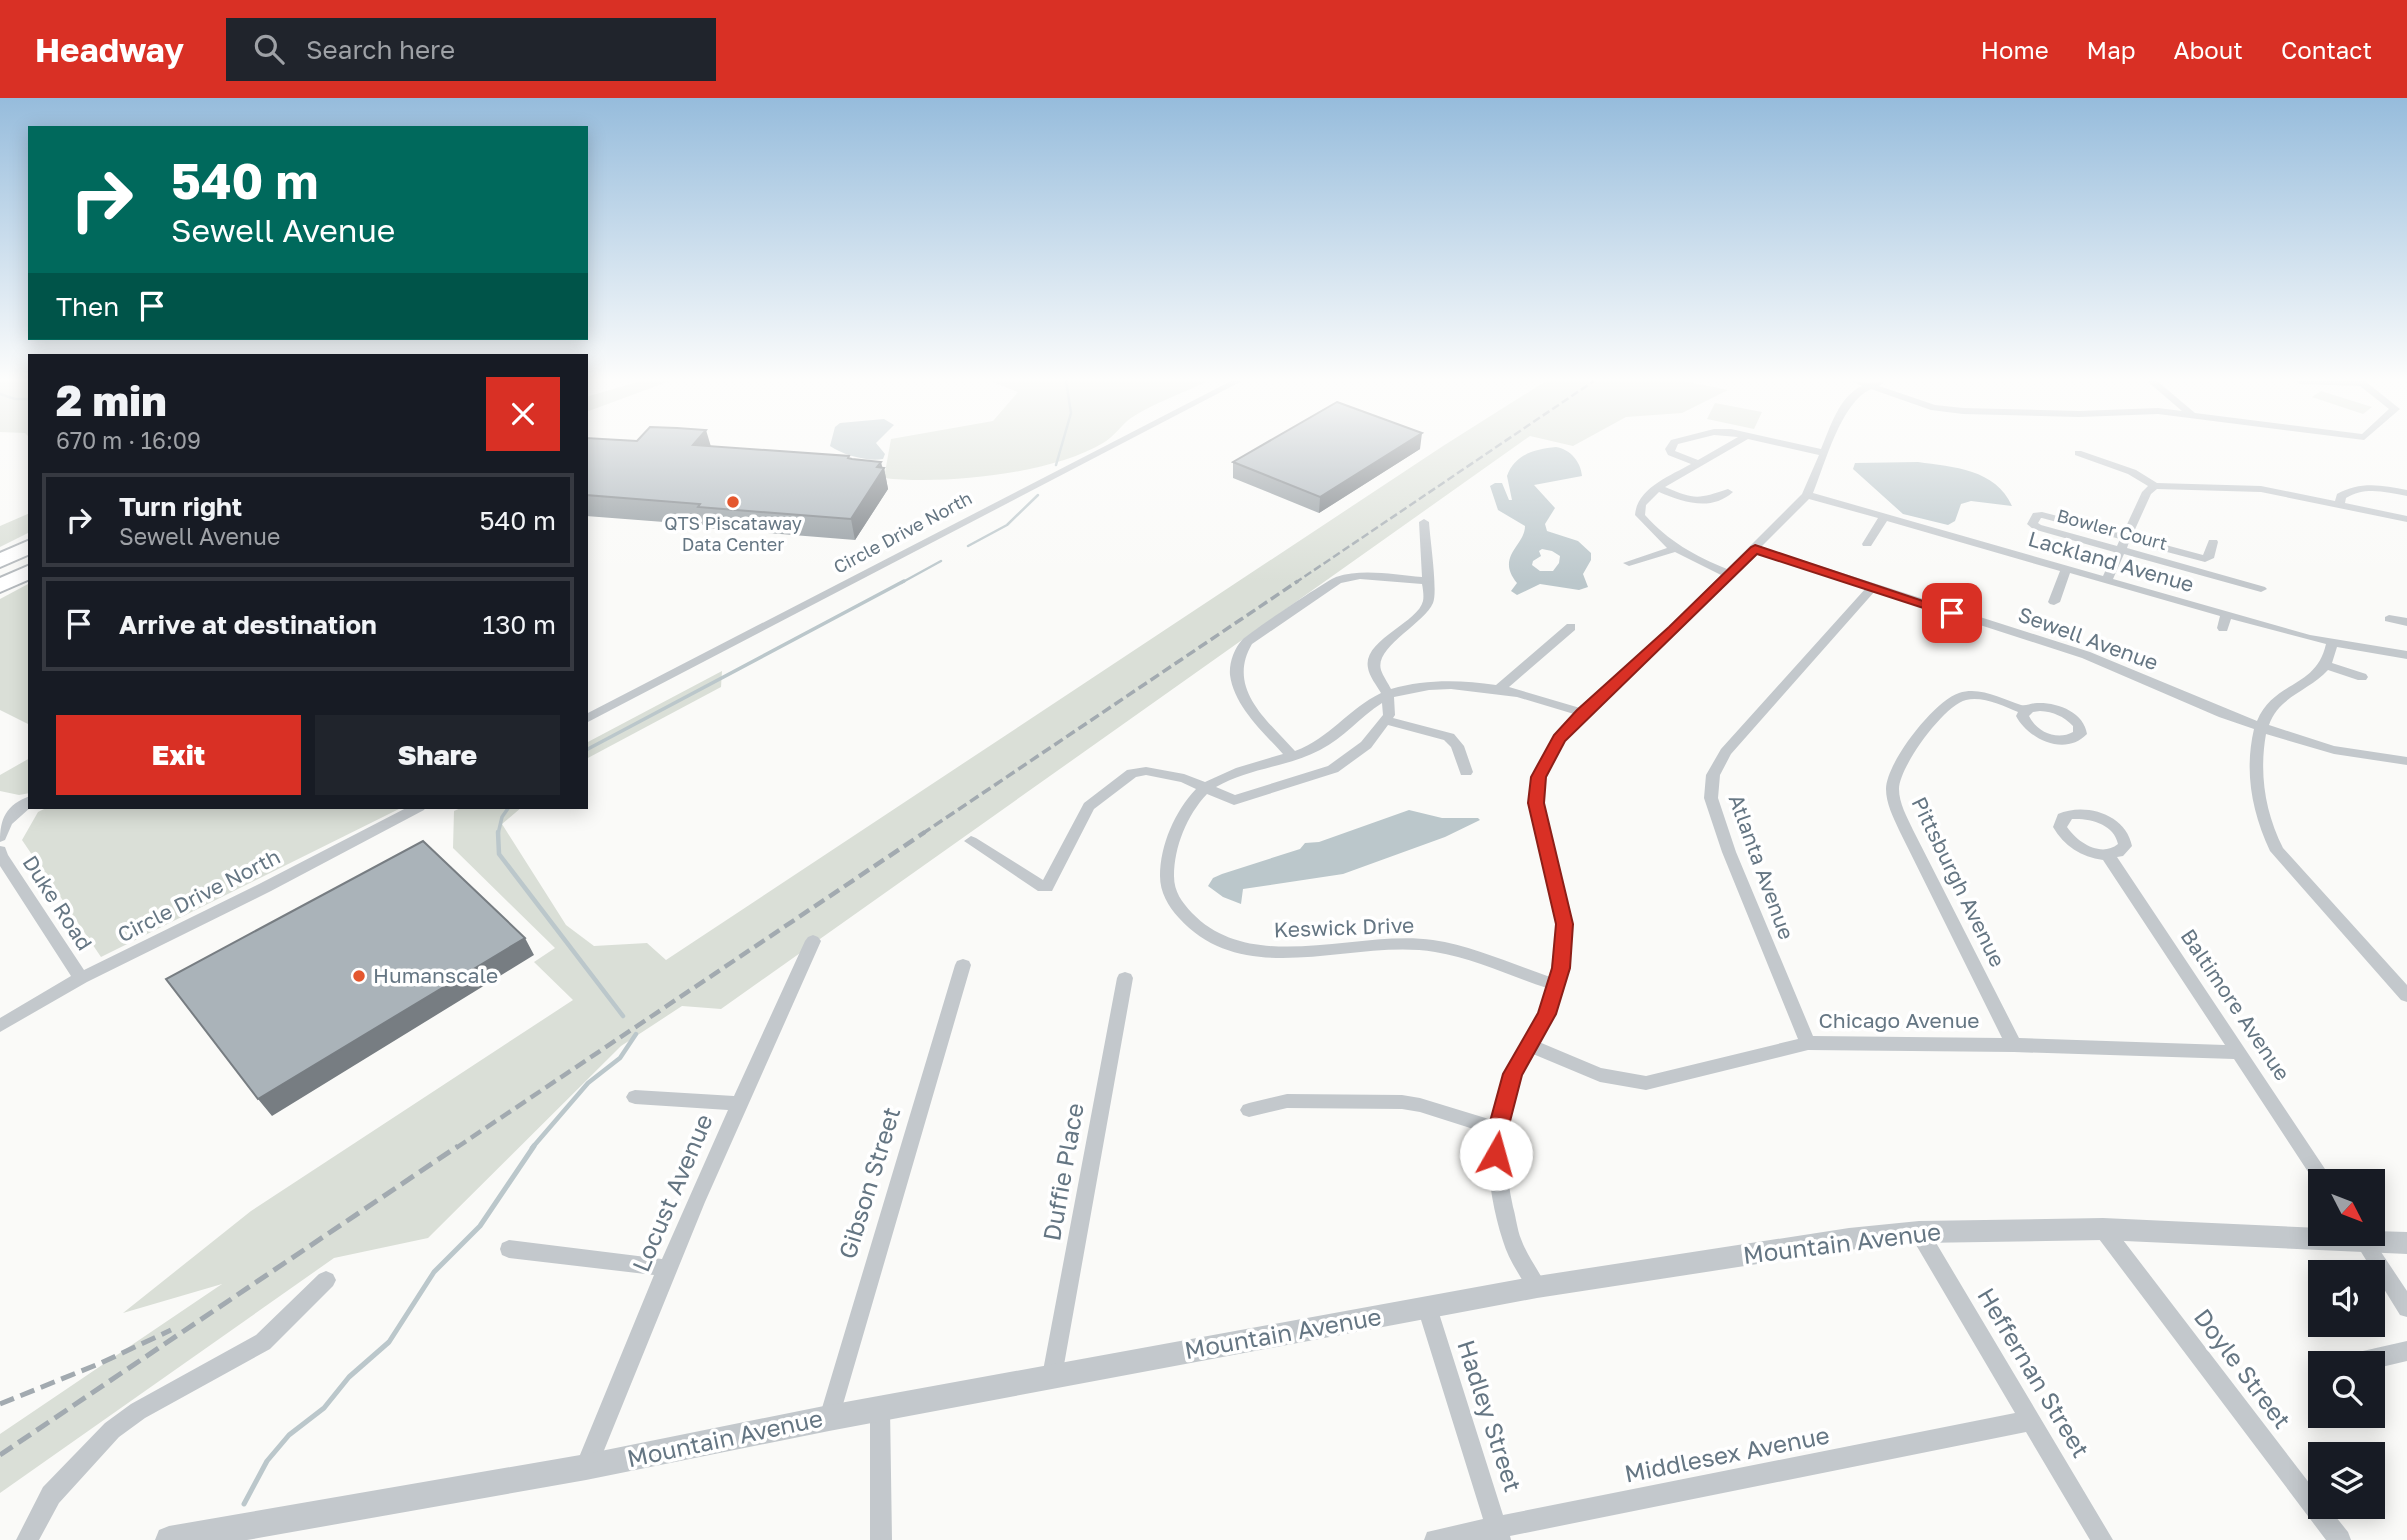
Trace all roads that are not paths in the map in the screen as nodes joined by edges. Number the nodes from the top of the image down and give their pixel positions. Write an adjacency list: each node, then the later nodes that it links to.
1 (1107, 448): 49 (street, Circle Drive North)
2 (1670, 448): 8 (street)
3 (1724, 448): 8 (street)
4 (1802, 448): 6 (street)
5 (1826, 448): 6 (street)
6 (1824, 453): 13 (street)
7 (2078, 453): 9 (street)
8 (1698, 463): 10 (street)
9 (2155, 486): 14 (street); 18 (street)
10 (1658, 488): 11 (street); 22 (street)
11 (1728, 492)
12 (2407, 493): 14 (street)
13 (1807, 495): 15 (street, Lackland Avenue); 23 (street)
14 (2339, 505): 16 (street)
15 (1884, 517): 20 (street); 27 (street, Lackland Avenue)
16 (2407, 519)
17 (1424, 522): 30 (street)
18 (2125, 537): 19 (street, Bowler Court); 24 (street); 24 (street, Bowler Court)
19 (2213, 542)
20 (1867, 544)
21 (28, 547): 25 (highway)
22 (1674, 549): 26 (street); 29 (street)
23 (1755, 549): 29 (street); 33 (street, Sewell Avenue)
24 (2120, 549): 31 (street); 34 (street, Bowler Court)
25 (0, 561)
26 (1629, 563)
27 (2066, 569): 31 (street, Lackland Avenue); 35 (street)
28 (28, 572): 32 (highway)
29 (1730, 575): 48 (street)
30 (1429, 581): 46 (street); 52 (street)
31 (2106, 581): 36 (street, Lackland Avenue)
32 (0, 586)
33 (1872, 588): 51 (street, Sewell Avenue); 70 (street, Atlanta Avenue)
34 (2261, 589)
35 (2054, 603)
36 (2227, 614): 40 (street); 41 (street, Lackland Avenue)
37 (2389, 619): 38 (street)
38 (2407, 622)
39 (1571, 627): 45 (street)
40 (2223, 628)
41 (2332, 643): 42 (street, Lackland Avenue); 43 (street)
42 (2407, 655)
43 (2327, 665): 44 (street); 51 (street)
44 (2362, 677)
45 (1499, 689): 46 (street); 48 (street)
46 (1387, 693): 50 (street); 52 (street)
47 (2026, 710): 72 (street, Pittsburgh Avenue)
48 (1583, 713): 67 (street)
49 (588, 718)
50 (1385, 720): 54 (street); 56 (street)
51 (2259, 728): 53 (street, Sewell Avenue); 68 (street)
52 (1293, 757): 56 (street)
53 (2402, 761): 55 (street)
54 (1466, 772)
55 (2407, 772)
56 (1205, 787): 60 (street); 67 (street, Keswick Drive)
57 (28, 802): 59 (street)
58 (415, 809): 65 (street, Circle Drive North)
59 (0, 837)
60 (971, 841)
61 (0, 851): 65 (street, Duke Road)
62 (2107, 854): 73 (street, Baltimore Avenue)
63 (813, 941): 75 (street, Locust Avenue)
64 (964, 965): 95 (street, Gibson Street)
65 (81, 978): 69 (street, Circle Drive North)
66 (1125, 978): 93 (street, Duffie Place)
67 (1556, 985): 71 (street)
68 (2407, 996)
69 (0, 1026)
70 (1808, 1043): 71 (street, Chicago Avenue); 72 (street, Chicago Avenue)
71 (1529, 1045): 77 (street)
72 (2014, 1045): 73 (street, Chicago Avenue)
73 (2239, 1052): 78 (street, Baltimore Avenue)
74 (635, 1097): 75 (street)
75 (738, 1103): 86 (street, Locust Avenue)
76 (1249, 1110): 77 (street)
77 (1498, 1129): 88 (street)
78 (2316, 1169)
79 (2103, 1229): 80 (street, Mountain Avenue); 81 (street, Mountain Avenue); 104 (street, Doyle Street)
80 (1919, 1232): 88 (street, Mountain Avenue); 96 (street, Heffernan Street)
81 (2308, 1236)
82 (2385, 1241): 83 (street, Mountain Avenue)
83 (2407, 1243)
84 (2367, 1246): 90 (street)
85 (509, 1250): 86 (street)
86 (667, 1268): 97 (street, Locust Avenue)
87 (326, 1280): 99 (street)
88 (1537, 1287): 89 (street, Mountain Avenue)
89 (1427, 1307): 93 (street, Mountain Avenue); 98 (street, Hadley Street)
90 (2407, 1307)
91 (2407, 1351): 92 (street)
92 (2385, 1356)
93 (1052, 1376): 94 (street, Mountain Avenue)
94 (880, 1408): 95 (street, Mountain Avenue); 101 (street)
95 (829, 1418): 97 (street, Mountain Avenue)
96 (2029, 1421): 98 (street, Middlesex Avenue); 103 (street, Heffernan Street)
97 (586, 1467): 100 (street, Mountain Avenue)
98 (1499, 1534): 102 (street, Middlesex Avenue)
99 (27, 1540)
100 (169, 1540)
101 (881, 1540)
102 (1435, 1540)
103 (2102, 1540)
104 (2340, 1540)

